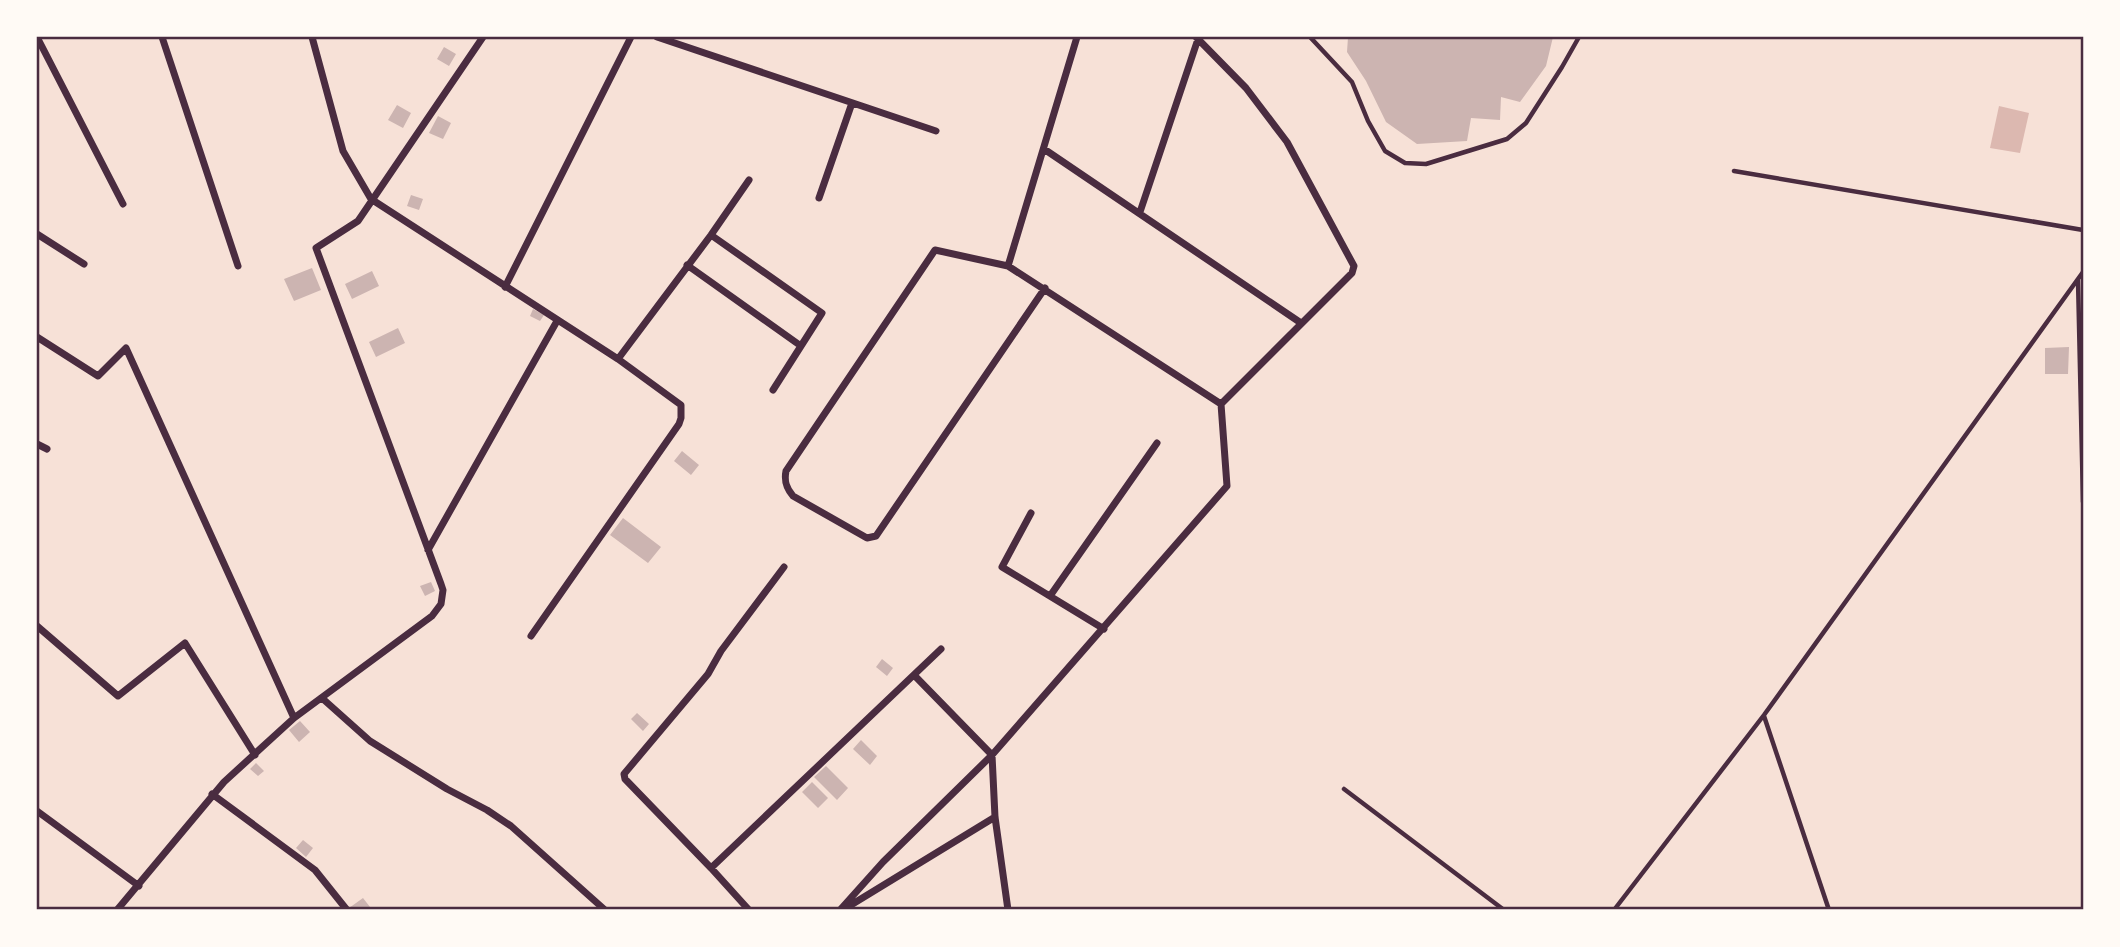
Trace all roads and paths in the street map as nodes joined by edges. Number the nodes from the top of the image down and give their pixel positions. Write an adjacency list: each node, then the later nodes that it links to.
1 (37, 37): 18 (street)
2 (162, 37): 25 (street)
3 (312, 37): 17 (street)
4 (483, 37): 17 (street)
5 (631, 37): 29 (street)
6 (657, 37): 11 (street)
7 (1077, 37): 13 (street)
8 (1310, 37): 9 (lane)
9 (1579, 37)
10 (1197, 38): 19 (street); 32 (street)
11 (852, 103): 12 (street); 16 (street)
12 (936, 131)
13 (1044, 149): 19 (street); 26 (street)
14 (1734, 171): 20 (lane)
15 (749, 180): 22 (street)
16 (818, 198)
17 (371, 199): 29 (street); 43 (street)
18 (122, 204)
19 (1140, 212): 32 (street)
20 (2083, 230)
21 (37, 234): 23 (street)
22 (711, 235): 24 (street); 34 (street)
23 (84, 264)
24 (687, 265): 34 (street); 35 (street)
25 (238, 266)
26 (1008, 266): 30 (street); 30 (street)
27 (2083, 272): 28 (lane)
28 (2078, 279): 41 (lane); 52 (lane)
29 (505, 287): 31 (street)
30 (1045, 288): 37 (street)
31 (557, 321): 35 (street); 43 (street)
32 (1301, 323): 37 (street)
33 (37, 337): 53 (street)
34 (801, 346): 36 (street)
35 (618, 359): 48 (street)
36 (773, 390)
37 (1221, 404): 47 (street)
38 (1157, 443): 45 (street)
39 (37, 444): 40 (street)
40 (47, 449)
41 (2083, 502)
42 (1031, 513): 45 (street)
43 (428, 550): 51 (street)
44 (784, 567): 60 (street)
45 (1050, 596): 47 (street)
46 (37, 626): 54 (street)
47 (1104, 629): 55 (street)
48 (531, 636)
49 (941, 649): 50 (street)
50 (914, 675): 55 (street); 60 (street)
51 (323, 699): 53 (street); 64 (street)
52 (1763, 715): 69 (lane); 70 (lane)
53 (294, 718): 54 (street)
54 (255, 755): 57 (street)
55 (992, 755): 59 (street); 66 (street)
56 (1344, 789): 68 (lane)
57 (212, 794): 61 (street); 63 (street)
58 (37, 811): 61 (street)
59 (995, 817): 66 (street); 67 (street)
60 (711, 868): 65 (street)
61 (139, 886): 62 (street)
62 (121, 909)
63 (347, 910)
64 (605, 910)
65 (748, 910)
66 (841, 910)
67 (1008, 910)
68 (1504, 910)
69 (1614, 910)
70 (1829, 910)

